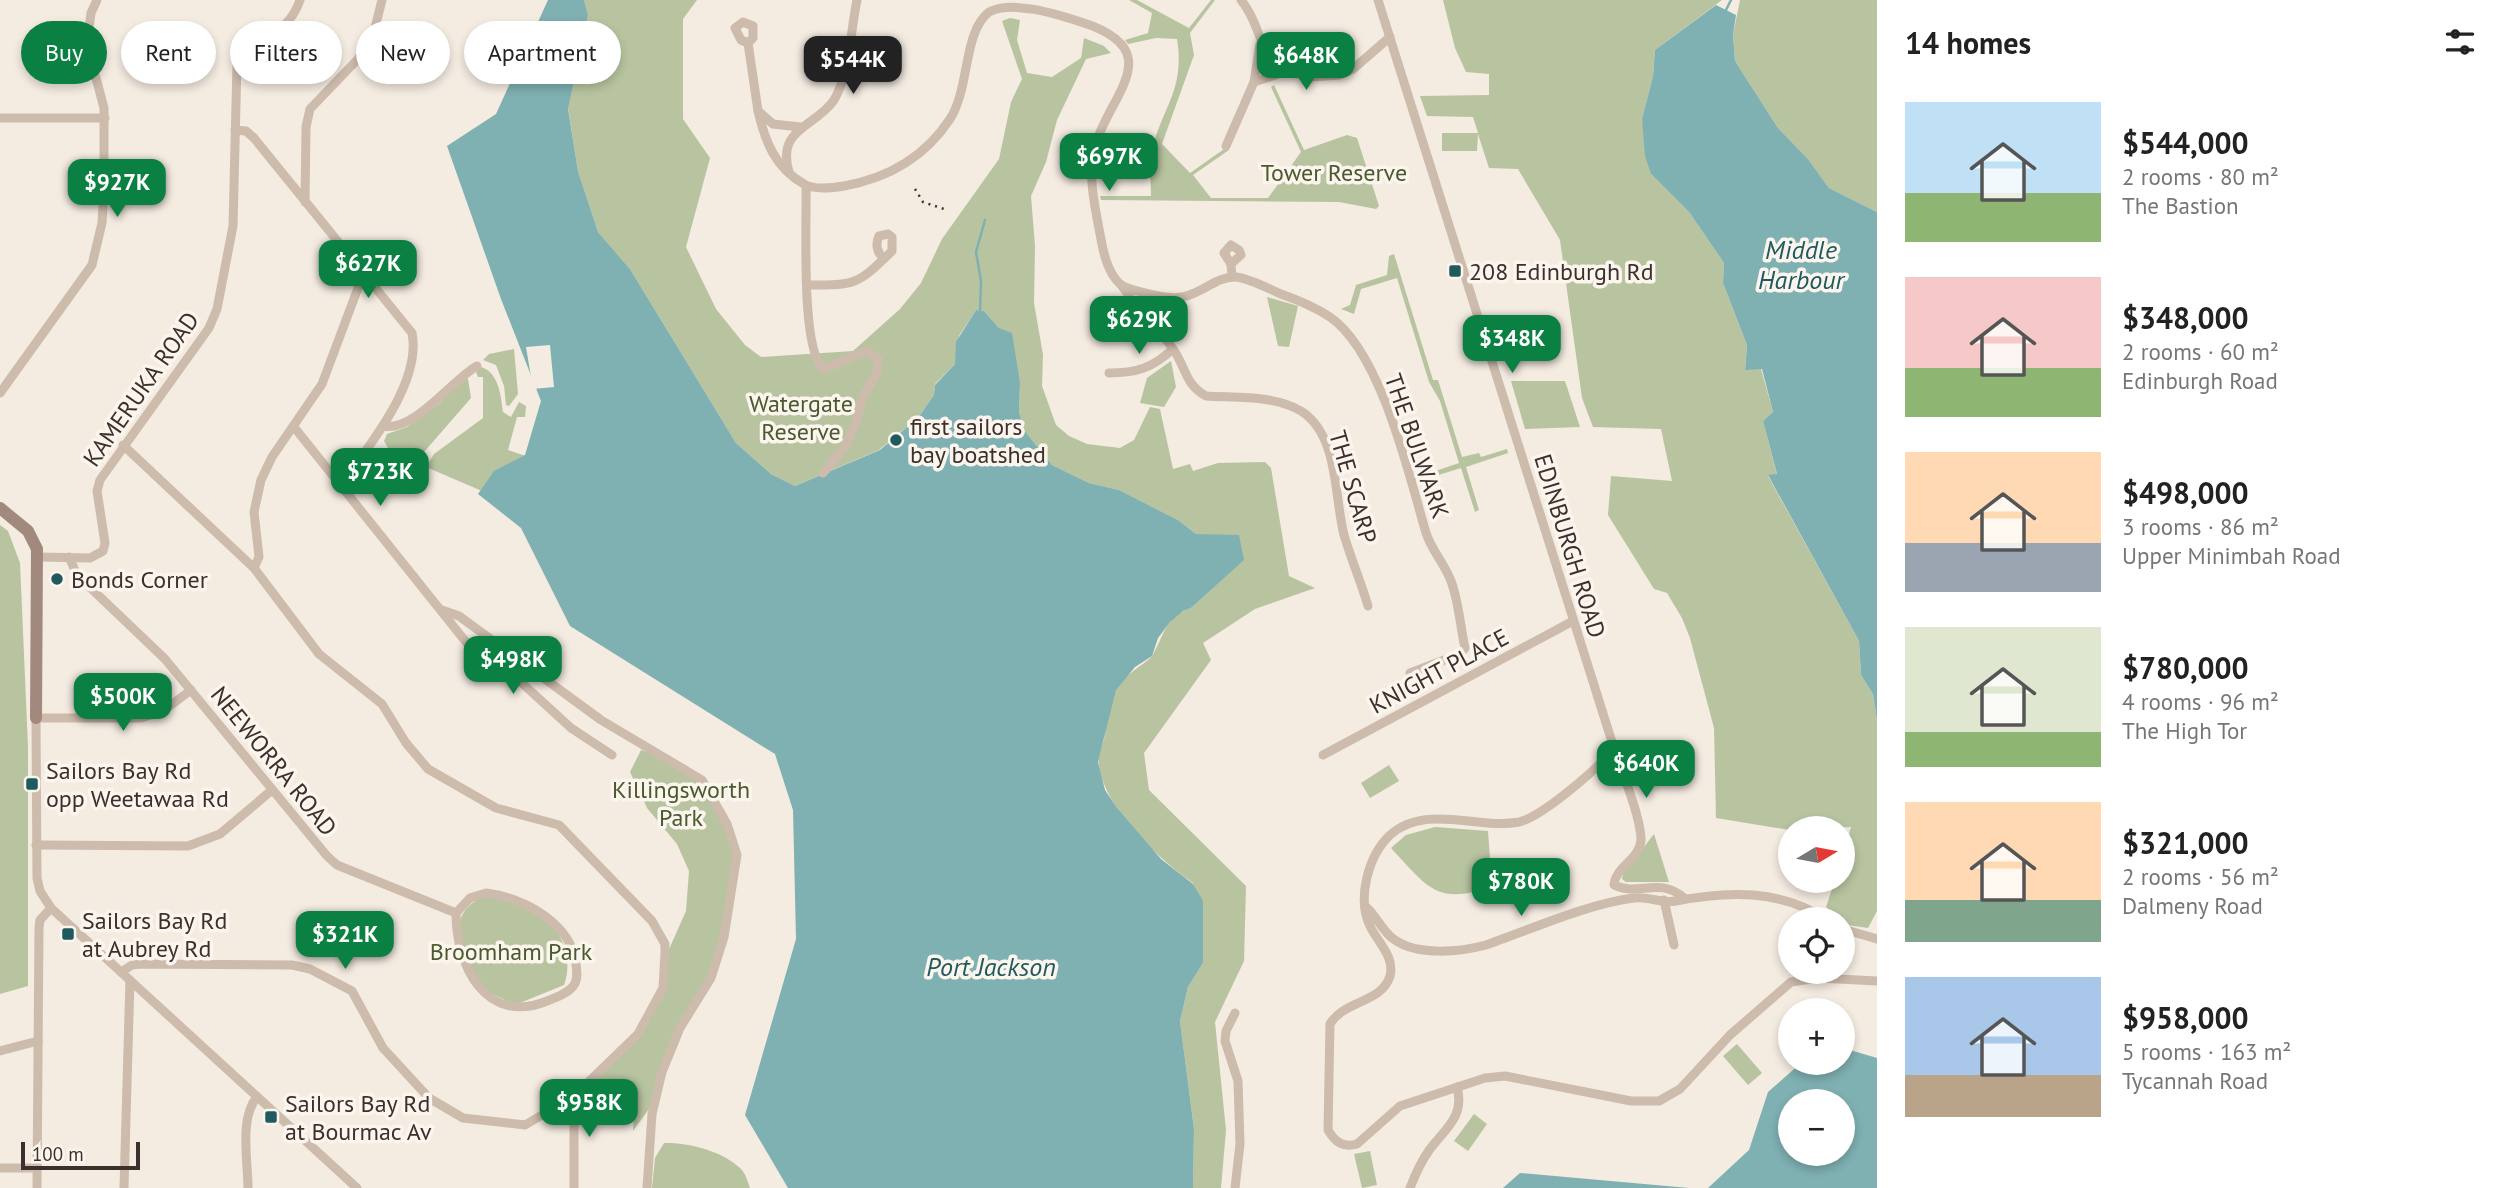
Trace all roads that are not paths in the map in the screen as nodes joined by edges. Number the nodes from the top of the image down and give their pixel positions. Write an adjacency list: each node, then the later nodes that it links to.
1 (97, 0): 14 (street)
2 (300, 0): 16 (street, KAMERUKA ROAD)
3 (382, 0): 20 (street)
4 (857, 0): 15 (street)
5 (1241, 0): 9 (street)
6 (1378, 0): 7 (street, EDINBURGH ROAD)
7 (1390, 37): 10 (street); 42 (street, EDINBURGH ROAD)
8 (748, 43): 12 (street)
9 (1261, 44): 10 (street); 11 (street)
10 (1287, 71): 11 (street)
11 (1254, 78): 17 (street)
12 (758, 111): 15 (street); 18 (street)
13 (0, 118): 14 (street)
14 (105, 118): 30 (street)
15 (800, 127): 18 (street)
16 (235, 130): 20 (street); 33 (street, KAMERUKA ROAD)
17 (1226, 146)
18 (790, 173): 19 (street)
19 (806, 186): 25 (street); 26 (street)
20 (305, 202): 23 (street)
21 (884, 259): 25 (street)
22 (1231, 264): 24 (street)
23 (364, 272): 31 (street); 32 (street)
24 (1232, 277): 26 (street); 43 (street, THE BULWARK)
25 (807, 285): 34 (street)
26 (1122, 286): 27 (street, THE SCARP)
27 (1173, 349): 29 (street); 40 (street, THE SCARP)
28 (477, 366): 31 (street)
29 (1109, 373)
30 (0, 393)
31 (383, 426): 35 (street)
32 (294, 427): 35 (street); 39 (street)
33 (123, 445): 38 (street, KAMERUKA ROAD); 39 (street)
34 (823, 473)
35 (341, 485): 41 (street)
36 (0, 508): 37 (street)
37 (38, 557): 38 (street, KAMERUKA ROAD); 45 (street)
38 (69, 557): 44 (street, NEEWORRA ROAD)
39 (254, 568): 68 (street)
40 (1368, 606)
41 (442, 610): 47 (street); 76 (street)
42 (1573, 621): 46 (street, EDINBURGH ROAD); 48 (street, KNIGHT PLACE)
43 (1410, 673)
44 (191, 690): 45 (street); 49 (street, NEEWORRA ROAD)
45 (36, 718): 50 (street)
46 (1611, 751): 51 (street, EDINBURGH ROAD); 53 (street)
47 (612, 755)
48 (1323, 755)
49 (272, 790): 50 (street); 56 (street, NEEWORRA ROAD)
50 (36, 845): 55 (street)
51 (1684, 898): 52 (street); 54 (street, EDINBURGH ROAD)
52 (1664, 900): 53 (street); 59 (street)
53 (1366, 907): 66 (street)
54 (1804, 907)
55 (51, 908): 60 (street); 64 (street)
56 (456, 913): 56 (street)
57 (1855, 933): 58 (street)
58 (1877, 939)
59 (1674, 945)
60 (121, 972): 61 (street); 68 (street)
61 (130, 980): 67 (street); 72 (street)
62 (1877, 981): 66 (street)
63 (1235, 1013): 77 (street)
64 (38, 1041): 65 (street); 70 (street)
65 (0, 1051)
66 (1457, 1087): 78 (street)
67 (257, 1097): 73 (street); 74 (street)
68 (563, 1102): 75 (street)
69 (0, 1168): 70 (street)
70 (37, 1168): 71 (street)
71 (37, 1188)
72 (124, 1188)
73 (248, 1188)
74 (357, 1188)
75 (574, 1188)
76 (647, 1188)
77 (1235, 1188)
78 (1410, 1188)

